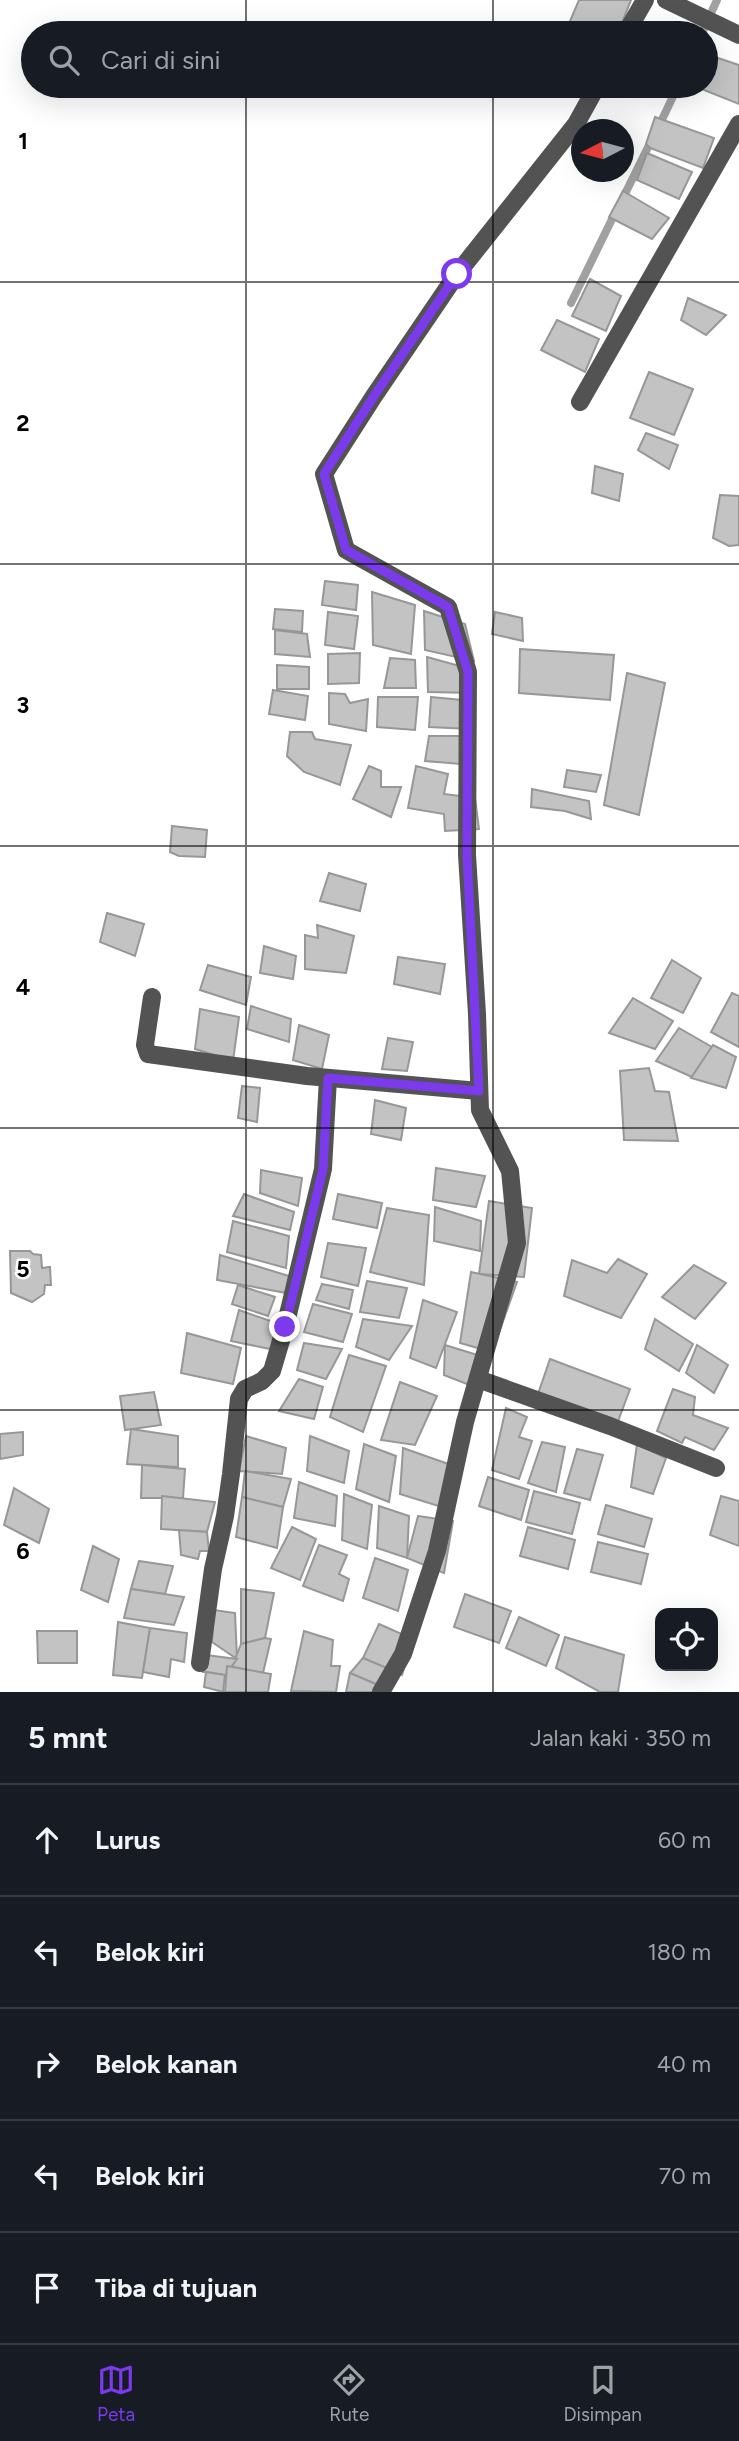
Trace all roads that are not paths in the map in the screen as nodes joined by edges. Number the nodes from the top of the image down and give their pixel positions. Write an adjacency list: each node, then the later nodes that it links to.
1 (645, 0): 3 (street)
2 (666, 0): 4 (street)
3 (633, 21)
4 (708, 21)
5 (718, 25): 6 (street)
6 (739, 35)
7 (590, 98): 12 (street)
8 (739, 124): 9 (street)
9 (580, 402)
10 (152, 997): 11 (street)
11 (328, 1078): 12 (street); 15 (street)
12 (479, 1091): 13 (street)
13 (478, 1379): 14 (street); 16 (street)
14 (716, 1468)
15 (200, 1663)
16 (381, 1692)

